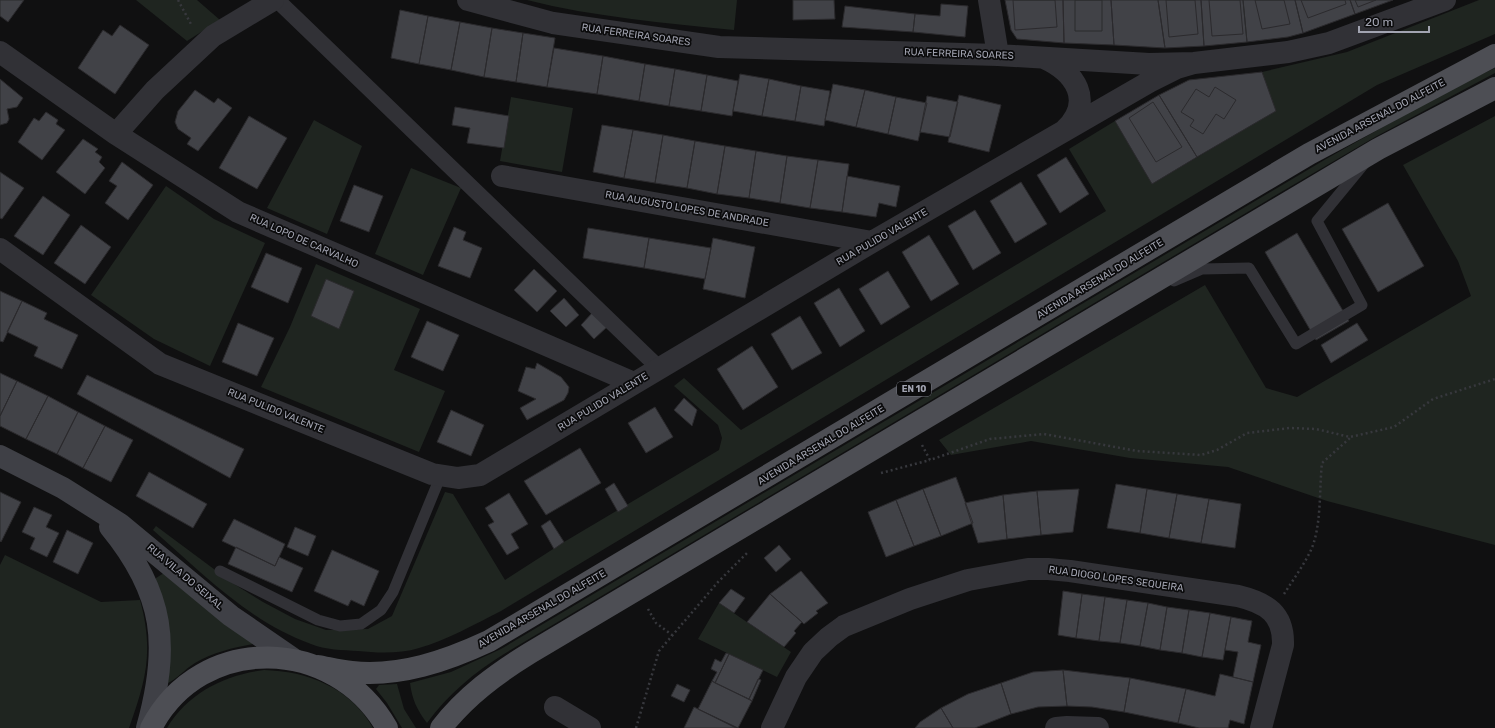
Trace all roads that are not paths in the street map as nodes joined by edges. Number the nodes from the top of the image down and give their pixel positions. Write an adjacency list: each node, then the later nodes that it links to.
1 (273, 0): 12 (street)
2 (277, 0): 19 (street)
3 (468, 0): 7 (street, RUA FERREIRA SOARES)
4 (989, 0): 7 (street)
5 (1445, 0): 10 (street, RUA FERREIRA SOARES)
6 (0, 52): 12 (street, RUA LOPO DE CARVALHO)
7 (998, 55): 9 (street, RUA FERREIRA SOARES)
8 (1495, 55): 26 (main road, AVENIDA ARSENAL DO ALFEITE / EN 10)
9 (1042, 57): 10 (street, RUA FERREIRA SOARES); 13 (street)
10 (1194, 63): 13 (street, RUA PULIDO VALENTE)
11 (1495, 88): 14 (main road)
12 (116, 134): 20 (street, RUA LOPO DE CARVALHO)
13 (1061, 134): 16 (street, RUA PULIDO VALENTE)
14 (1378, 149): 18 (main road); 18 (lane)
15 (502, 176): 16 (street, RUA AUGUSTO LOPES DE ANDRADE)
16 (872, 242): 19 (street, RUA PULIDO VALENTE)
17 (0, 249): 22 (street, RUA PULIDO VALENTE)
18 (1100, 314): 31 (main road)
19 (659, 368): 20 (street, RUA PULIDO VALENTE)
20 (634, 383): 22 (street, RUA PULIDO VALENTE)
21 (0, 456): 23 (main road, RUA VILA DO SEIXAL)
22 (441, 475): 24 (lane)
23 (75, 496): 25 (main road, RUA VILA DO SEIXAL); 28 (main road, RUA VILA DO SEIXAL)
24 (220, 570)
25 (295, 660): 26 (main road); 29 (main road)
26 (318, 666): 30 (main road)
27 (554, 707): 32 (street)
28 (147, 728)
29 (151, 728)
30 (387, 728)
31 (441, 728)
32 (590, 728)
33 (772, 728): 36 (street, RUA DIOGO LOPES SEQUEIRA)
34 (1056, 728): 35 (street)
35 (1098, 728)
36 (1261, 728)

